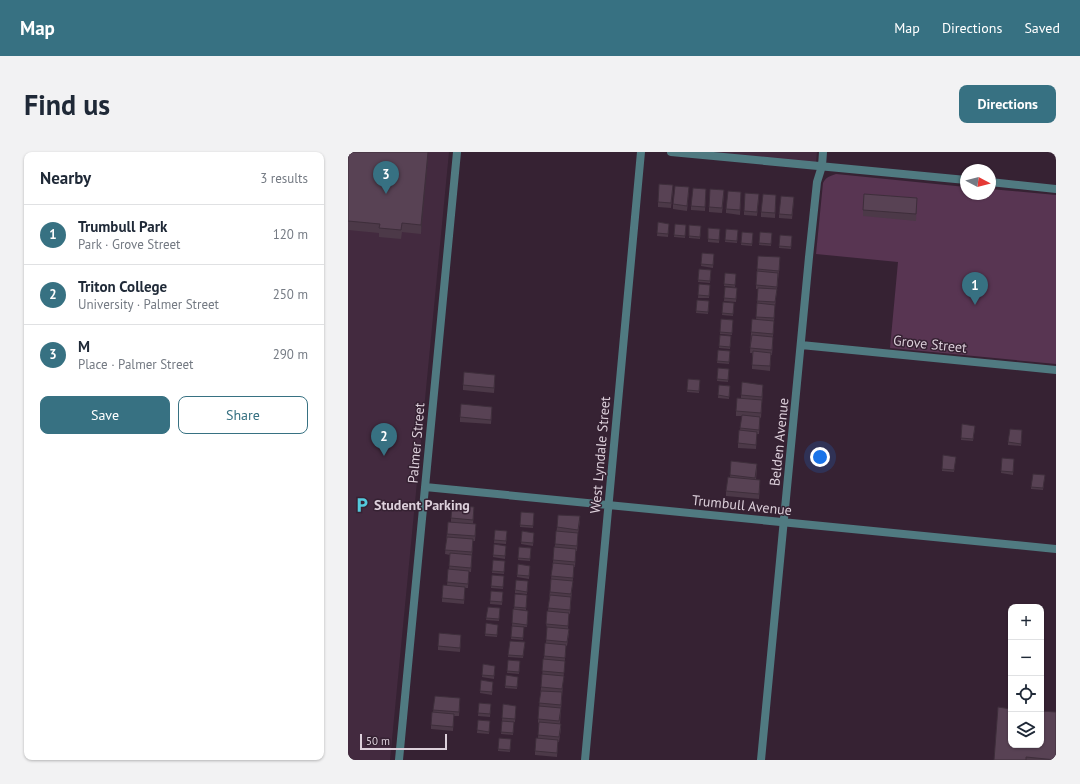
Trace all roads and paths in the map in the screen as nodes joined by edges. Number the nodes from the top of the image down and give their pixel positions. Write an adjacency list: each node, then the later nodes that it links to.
1 (457, 152): 11 (street, Palmer Street)
2 (641, 152): 12 (street, West Lyndale Street)
3 (671, 152): 5 (street)
4 (823, 152): 5 (street, Belden Avenue)
5 (822, 166): 6 (street); 9 (street, Belden Avenue)
6 (960, 179)
7 (996, 183): 8 (street)
8 (1056, 189)
9 (801, 345): 10 (street, Grove Street); 13 (street, Belden Avenue)
10 (1056, 370)
11 (425, 487): 12 (street, Trumbull Avenue); 15 (street, Palmer Street)
12 (609, 505): 13 (street, Trumbull Avenue); 16 (street, West Lyndale Street)
13 (784, 523): 14 (street, Trumbull Avenue); 17 (street, Belden Avenue)
14 (1056, 549)
15 (399, 760)
16 (585, 760)
17 (761, 760)

